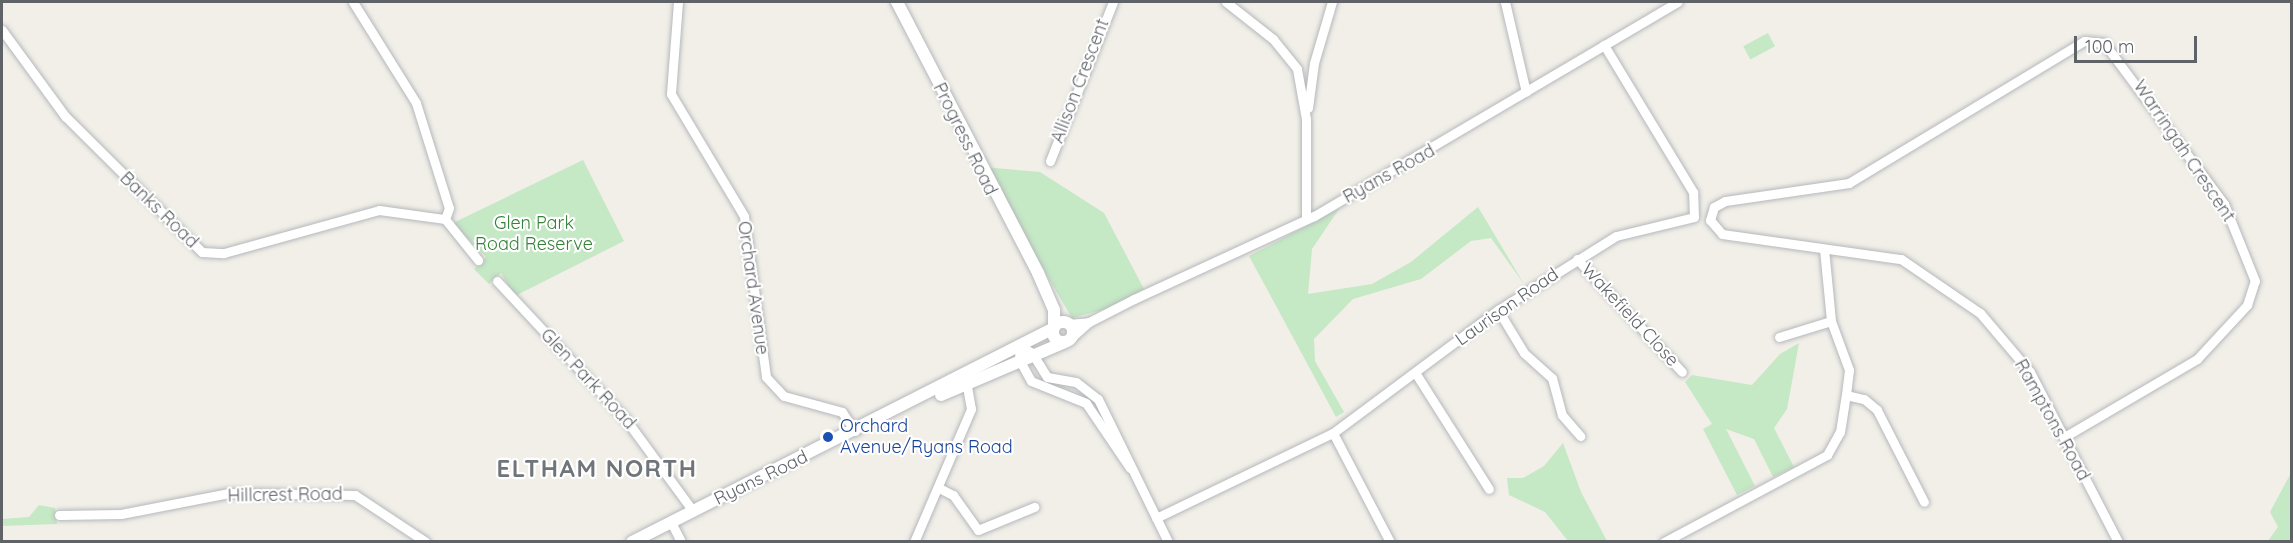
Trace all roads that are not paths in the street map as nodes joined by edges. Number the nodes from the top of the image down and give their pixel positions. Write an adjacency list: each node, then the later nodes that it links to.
1 (353, 2): 17 (street)
2 (678, 2): 37 (street, Orchard Avenue)
3 (897, 2): 22 (street, Progress Road)
4 (1113, 2): 15 (street, Allison Crescent)
5 (1226, 2): 14 (street)
6 (1332, 2): 14 (street)
7 (1505, 2): 11 (street)
8 (1678, 2): 10 (street, Ryans Road)
9 (2, 30): 17 (street, Banks Road)
10 (1604, 45): 12 (street, Ryans Road); 20 (street, Laurison Road)
11 (1520, 69): 12 (street); 13 (street)
12 (1537, 85): 13 (street, Ryans Road)
13 (1526, 92): 16 (street, Ryans Road)
14 (1306, 119): 16 (street)
15 (1050, 161)
16 (1306, 217): 26 (street, Ryans Road)
17 (445, 219): 21 (street)
18 (1710, 220): 19 (street, Ramptons Road); 40 (street, Warringah Crescent)
19 (1824, 249): 25 (street); 40 (street, Ramptons Road)
20 (1577, 259): 24 (street, Laurison Road); 33 (street, Wakefield Close)
21 (478, 260)
22 (1038, 273): 27 (street, Progress Road); 28 (street, Progress Road)
23 (497, 281): 46 (street, Glen Park Road)
24 (1498, 310): 34 (street, Laurison Road); 39 (street)
25 (1831, 321): 29 (street); 36 (street)
26 (1089, 322): 27 (street, Ryans Road); 30 (street, Ryans Road)
27 (1068, 324): 28 (street, Ryans Road); 30 (street, Progress Road)
28 (1054, 328): 30 (street); 31 (street, Ryans Road)
29 (1779, 337)
30 (1067, 340): 32 (street, Ryans Road)
31 (1020, 353): 32 (street, Ryans Road); 35 (street, Ryans Road); 41 (street)
32 (1032, 353): 41 (street)
33 (1682, 372)
34 (1416, 374): 38 (street, Laurison Road); 43 (street)
35 (966, 379): 37 (street, Ryans Road); 42 (street)
36 (1846, 396): 44 (street); 56 (street)
37 (855, 431): 46 (street, Ryans Road)
38 (1333, 433): 48 (street, Laurison Road); 55 (street)
39 (1580, 436)
40 (2064, 437): 57 (street, Ramptons Road)
41 (1130, 468): 48 (street)
42 (939, 488): 45 (street); 53 (street)
43 (1489, 489)
44 (1924, 502)
45 (1034, 507)
46 (693, 511): 49 (street, Ryans Road)
47 (59, 514): 50 (street, Hillcrest Road)
48 (1156, 518): 54 (street)
49 (671, 522): 51 (street, Ryans Road); 52 (street)
50 (426, 542)
51 (632, 542)
52 (681, 542)
53 (914, 542)
54 (1168, 542)
55 (1390, 542)
56 (1664, 542)
57 (2118, 542)

